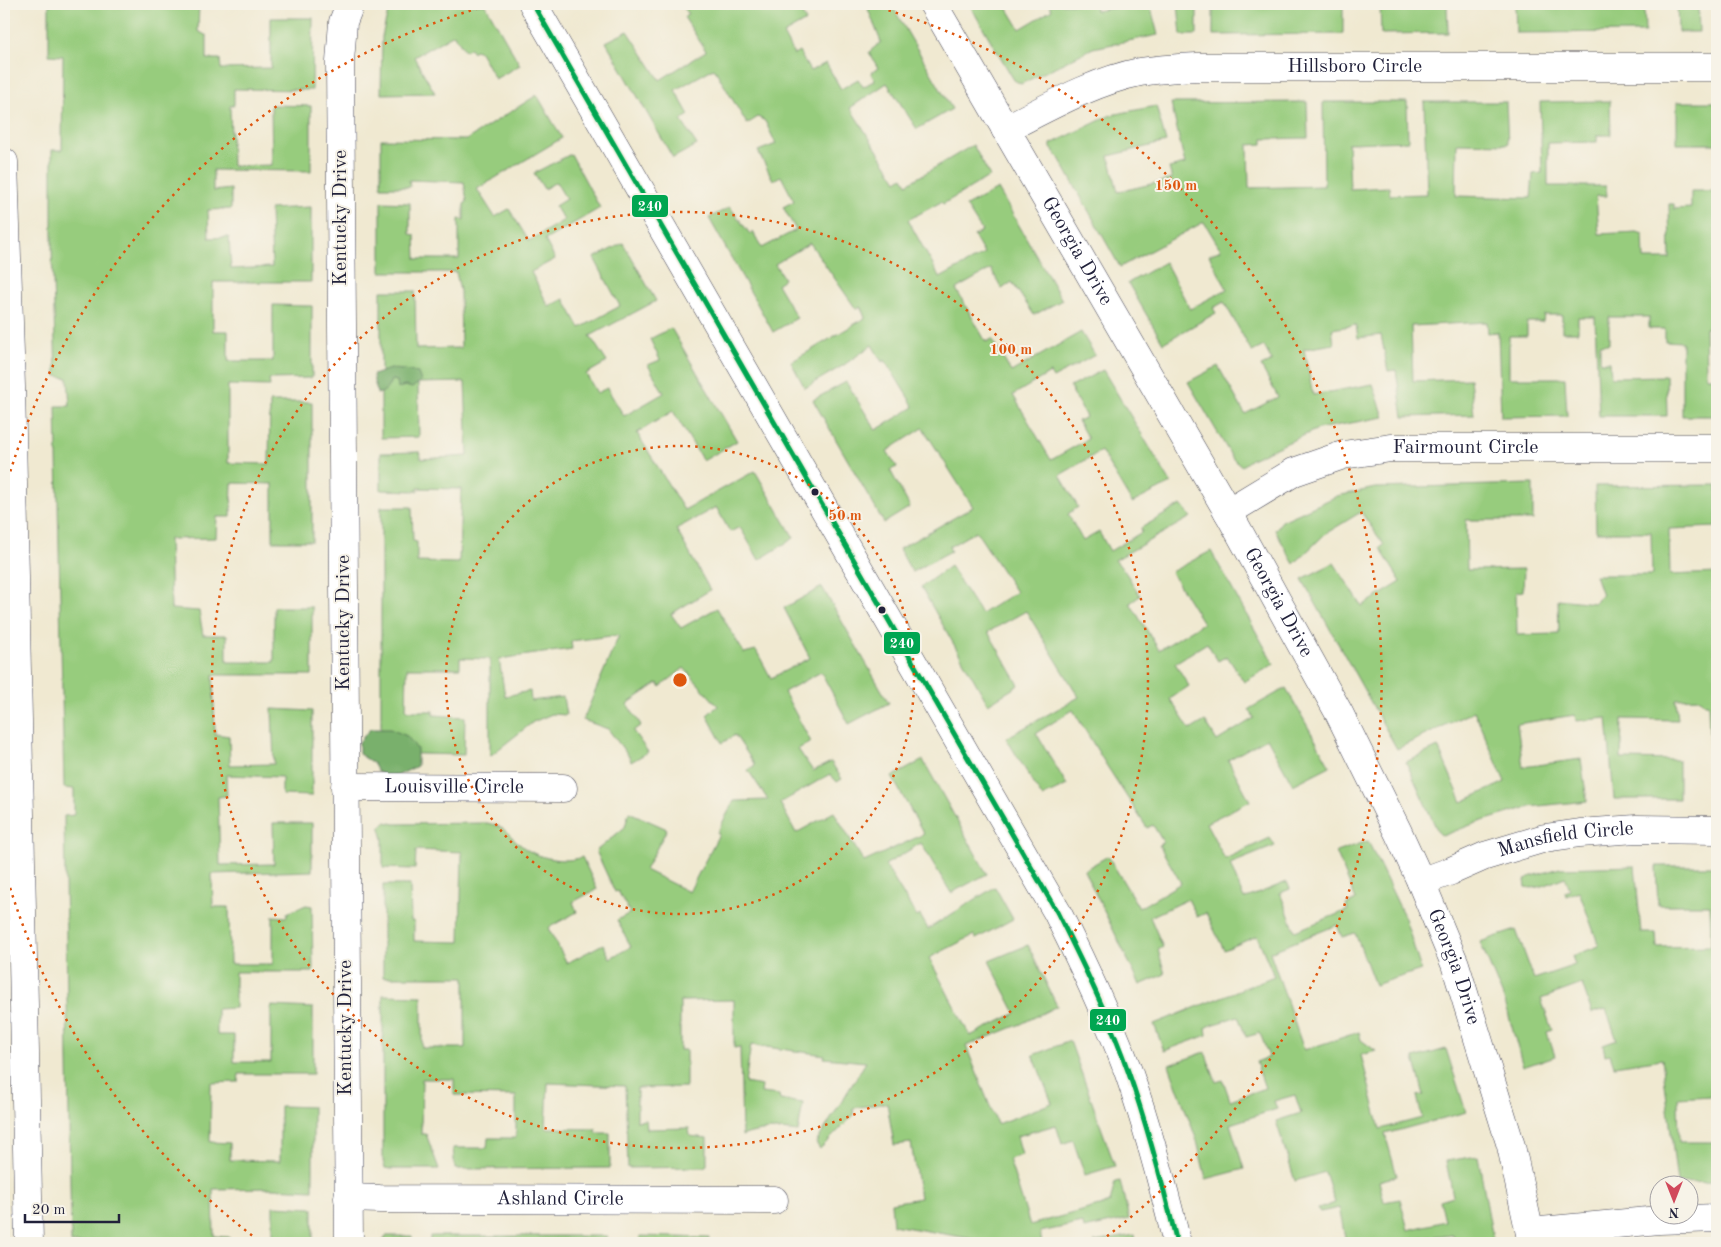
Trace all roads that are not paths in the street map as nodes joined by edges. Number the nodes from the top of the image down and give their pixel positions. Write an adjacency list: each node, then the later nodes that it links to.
1 (350, 4): 9 (main road, Kentucky Drive)
2 (533, 4): 19 (main road)
3 (933, 4): 5 (main road, Georgia Drive)
4 (1717, 68): 5 (main road, Hillsboro Circle)
5 (1005, 129): 8 (main road, Georgia Drive)
6 (4, 162): 17 (main road)
7 (1717, 448): 8 (main road, Fairmount Circle)
8 (1228, 512): 12 (main road, Georgia Drive)
9 (345, 786): 10 (main road, Louisville Circle); 13 (main road, Kentucky Drive)
10 (563, 788)
11 (1717, 830): 12 (main road, Mansfield Circle)
12 (1421, 882): 16 (main road, Georgia Drive)
13 (348, 1198): 14 (main road, Ashland Circle); 18 (main road, Kentucky Drive)
14 (774, 1200)
15 (1717, 1218): 16 (main road)
16 (1531, 1238)
17 (29, 1243)
18 (349, 1243)
19 (1177, 1243)

